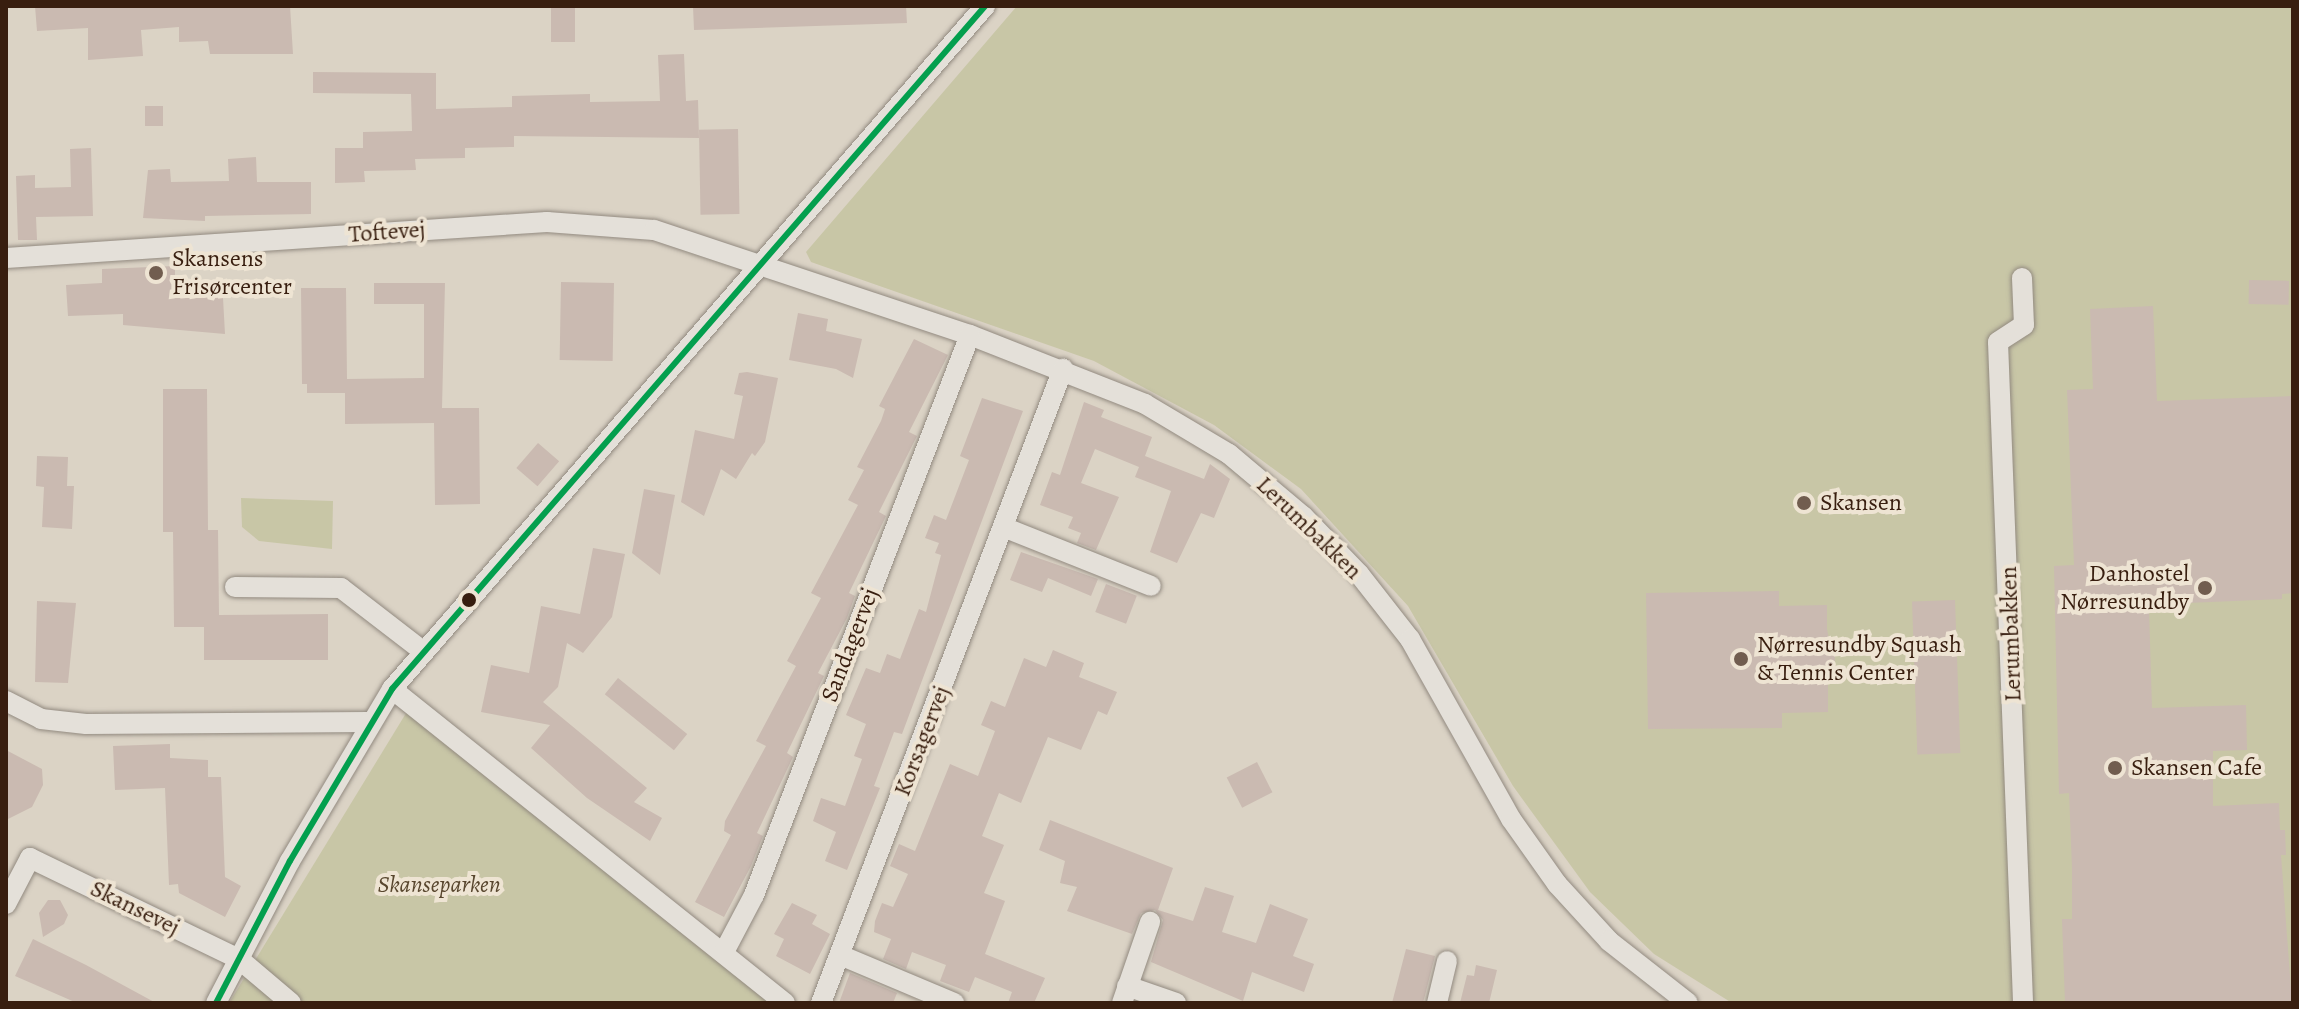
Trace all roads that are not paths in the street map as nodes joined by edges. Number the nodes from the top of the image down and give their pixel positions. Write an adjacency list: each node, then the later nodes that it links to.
1 (983, 7): 3 (street)
2 (6, 258): 3 (street, Toftevej)
3 (763, 265): 5 (street, Lerumbakken); 10 (street)
4 (2022, 278): 30 (street, Lerumbakken)
5 (970, 335): 6 (street, Lerumbakken); 16 (street, Sandagervej)
6 (1063, 369): 7 (street, Korsagervej); 21 (street, Lerumbakken)
7 (1003, 527): 8 (street); 17 (street, Korsagervej)
8 (1151, 586)
9 (235, 587): 10 (street)
10 (424, 652): 11 (street)
11 (392, 689): 13 (street); 16 (street)
12 (6, 701): 13 (street)
13 (368, 722): 18 (street)
14 (6, 904): 18 (street, Skansevej)
15 (1150, 922): 20 (street)
16 (724, 952): 24 (street)
17 (840, 955): 25 (street, Korsagervej); 26 (street)
18 (239, 959): 22 (street); 23 (street, Skansevej)
19 (1447, 961): 28 (street)
20 (1124, 994): 27 (street)
21 (1668, 997): 29 (street, Lerumbakken)
22 (216, 1003)
23 (291, 1003)
24 (785, 1003)
25 (821, 1003)
26 (954, 1003)
27 (1176, 1003)
28 (1437, 1003)
29 (1688, 1003)
30 (2023, 1003)

